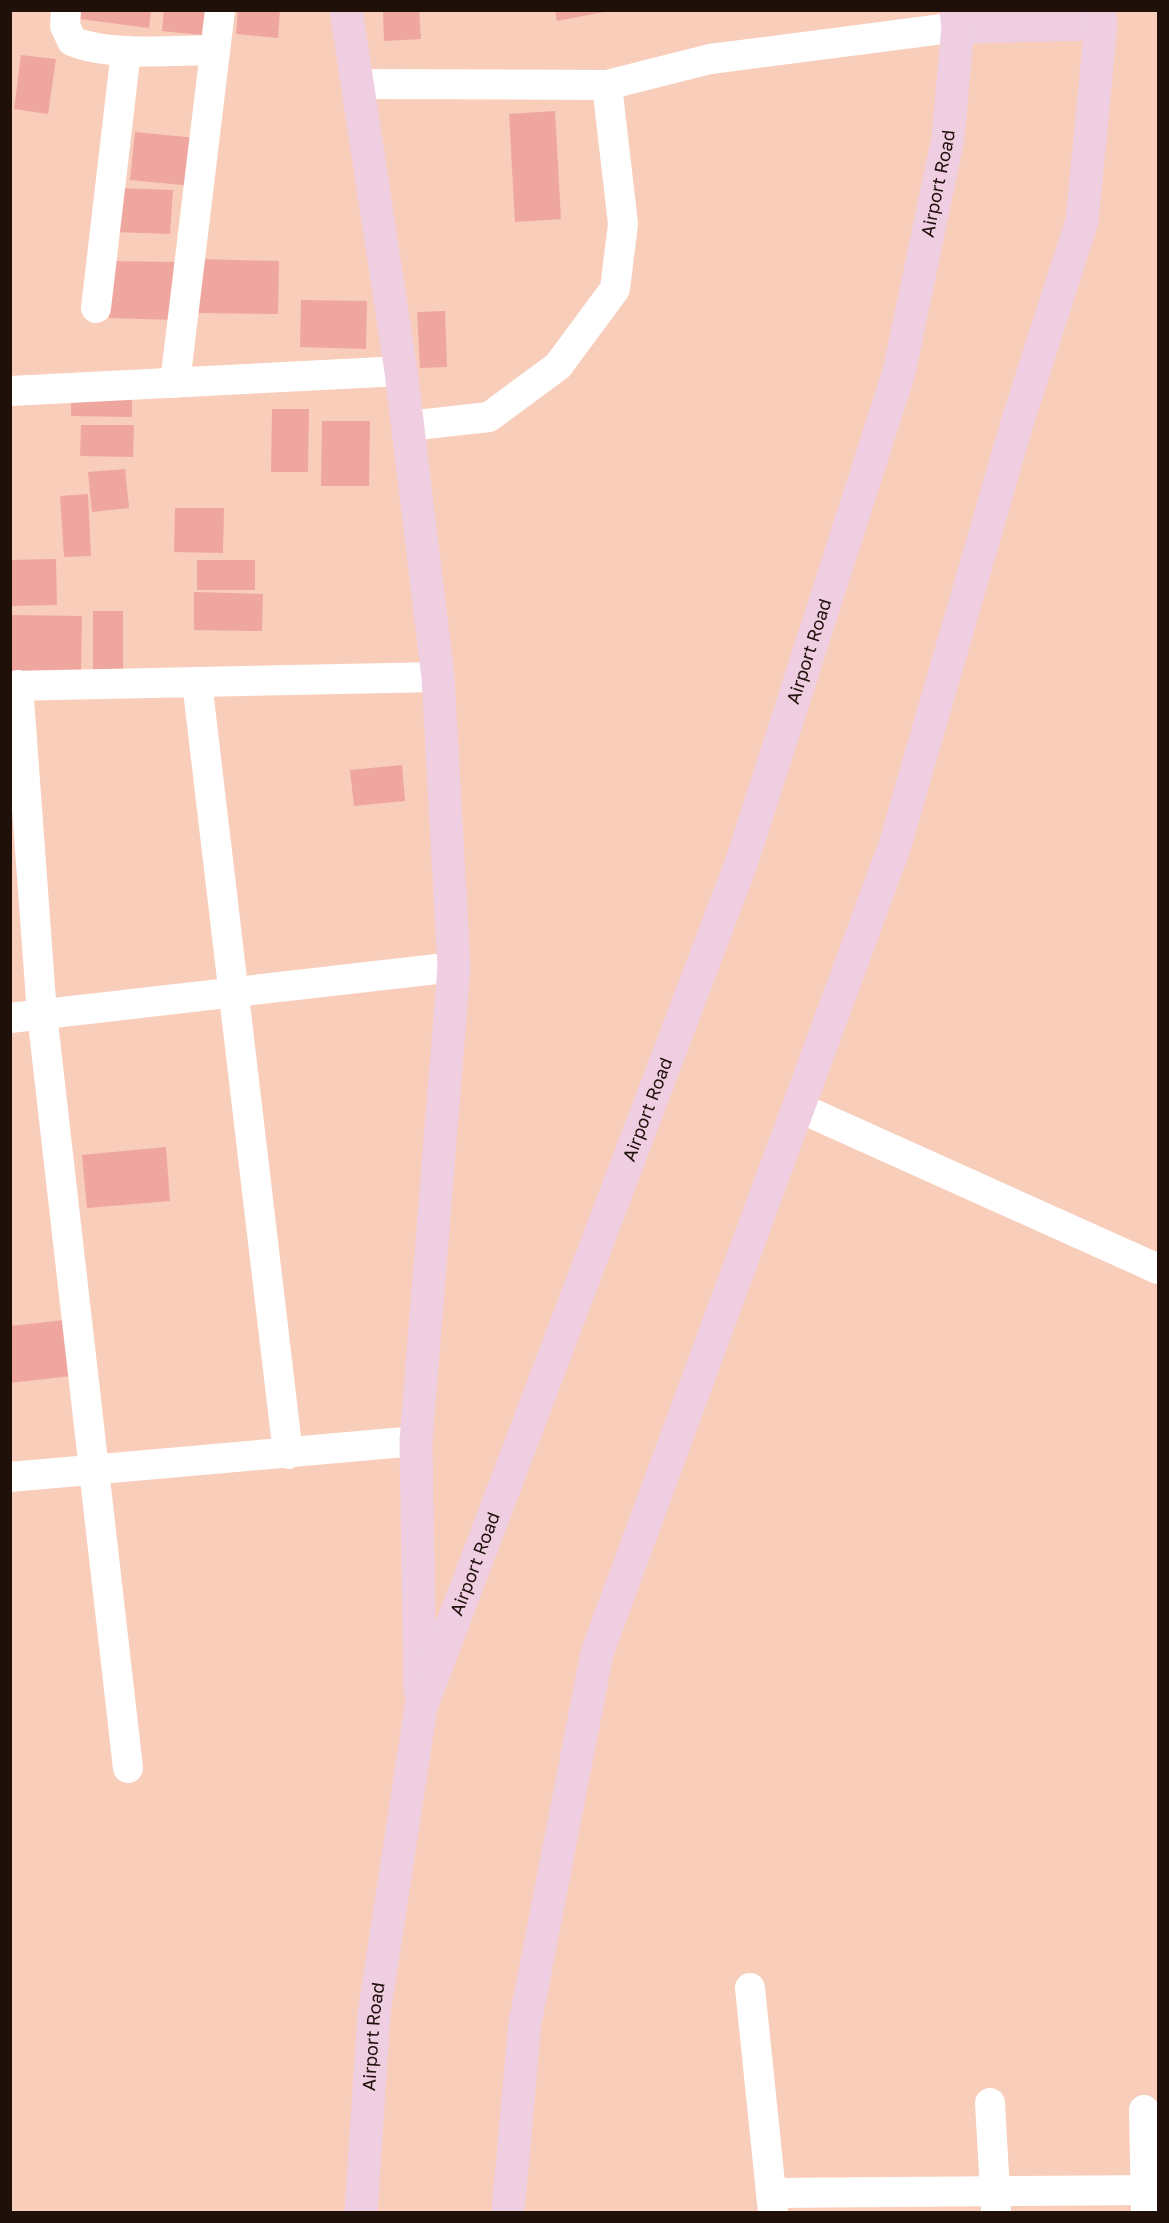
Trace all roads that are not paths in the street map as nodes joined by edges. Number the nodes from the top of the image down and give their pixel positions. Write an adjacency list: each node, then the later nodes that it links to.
1 (66, 10): 7 (street)
2 (220, 10): 6 (street)
3 (346, 10): 8 (main road)
4 (1100, 17): 5 (main road); 22 (main road)
5 (957, 19): 9 (street); 28 (main road, Airport Road)
6 (214, 50): 7 (street); 12 (street)
7 (126, 51): 10 (street)
8 (356, 84): 9 (street); 11 (main road)
9 (607, 85): 14 (street)
10 (96, 308)
11 (401, 371): 12 (street); 14 (main road)
12 (175, 383): 13 (street)
13 (10, 391)
14 (408, 426): 15 (main road)
15 (438, 677): 16 (street); 18 (main road)
16 (197, 682): 17 (street); 19 (street)
17 (14, 686): 20 (street)
18 (454, 967): 19 (street); 24 (main road)
19 (234, 993): 20 (street); 25 (street)
20 (42, 1014): 21 (street); 26 (street)
21 (10, 1018)
22 (798, 1107): 23 (street); 37 (main road)
23 (1158, 1269)
24 (416, 1441): 25 (street); 28 (main road)
25 (288, 1454): 26 (street)
26 (94, 1469): 27 (street); 29 (street)
27 (10, 1478)
28 (421, 1707): 36 (main road, Airport Road)
29 (128, 1768)
30 (750, 1988): 35 (street)
31 (990, 2103): 34 (street)
32 (1144, 2110): 33 (street)
33 (1150, 2198): 34 (street)
34 (995, 2202): 35 (street)
35 (773, 2203)
36 (362, 2212)
37 (508, 2212)

